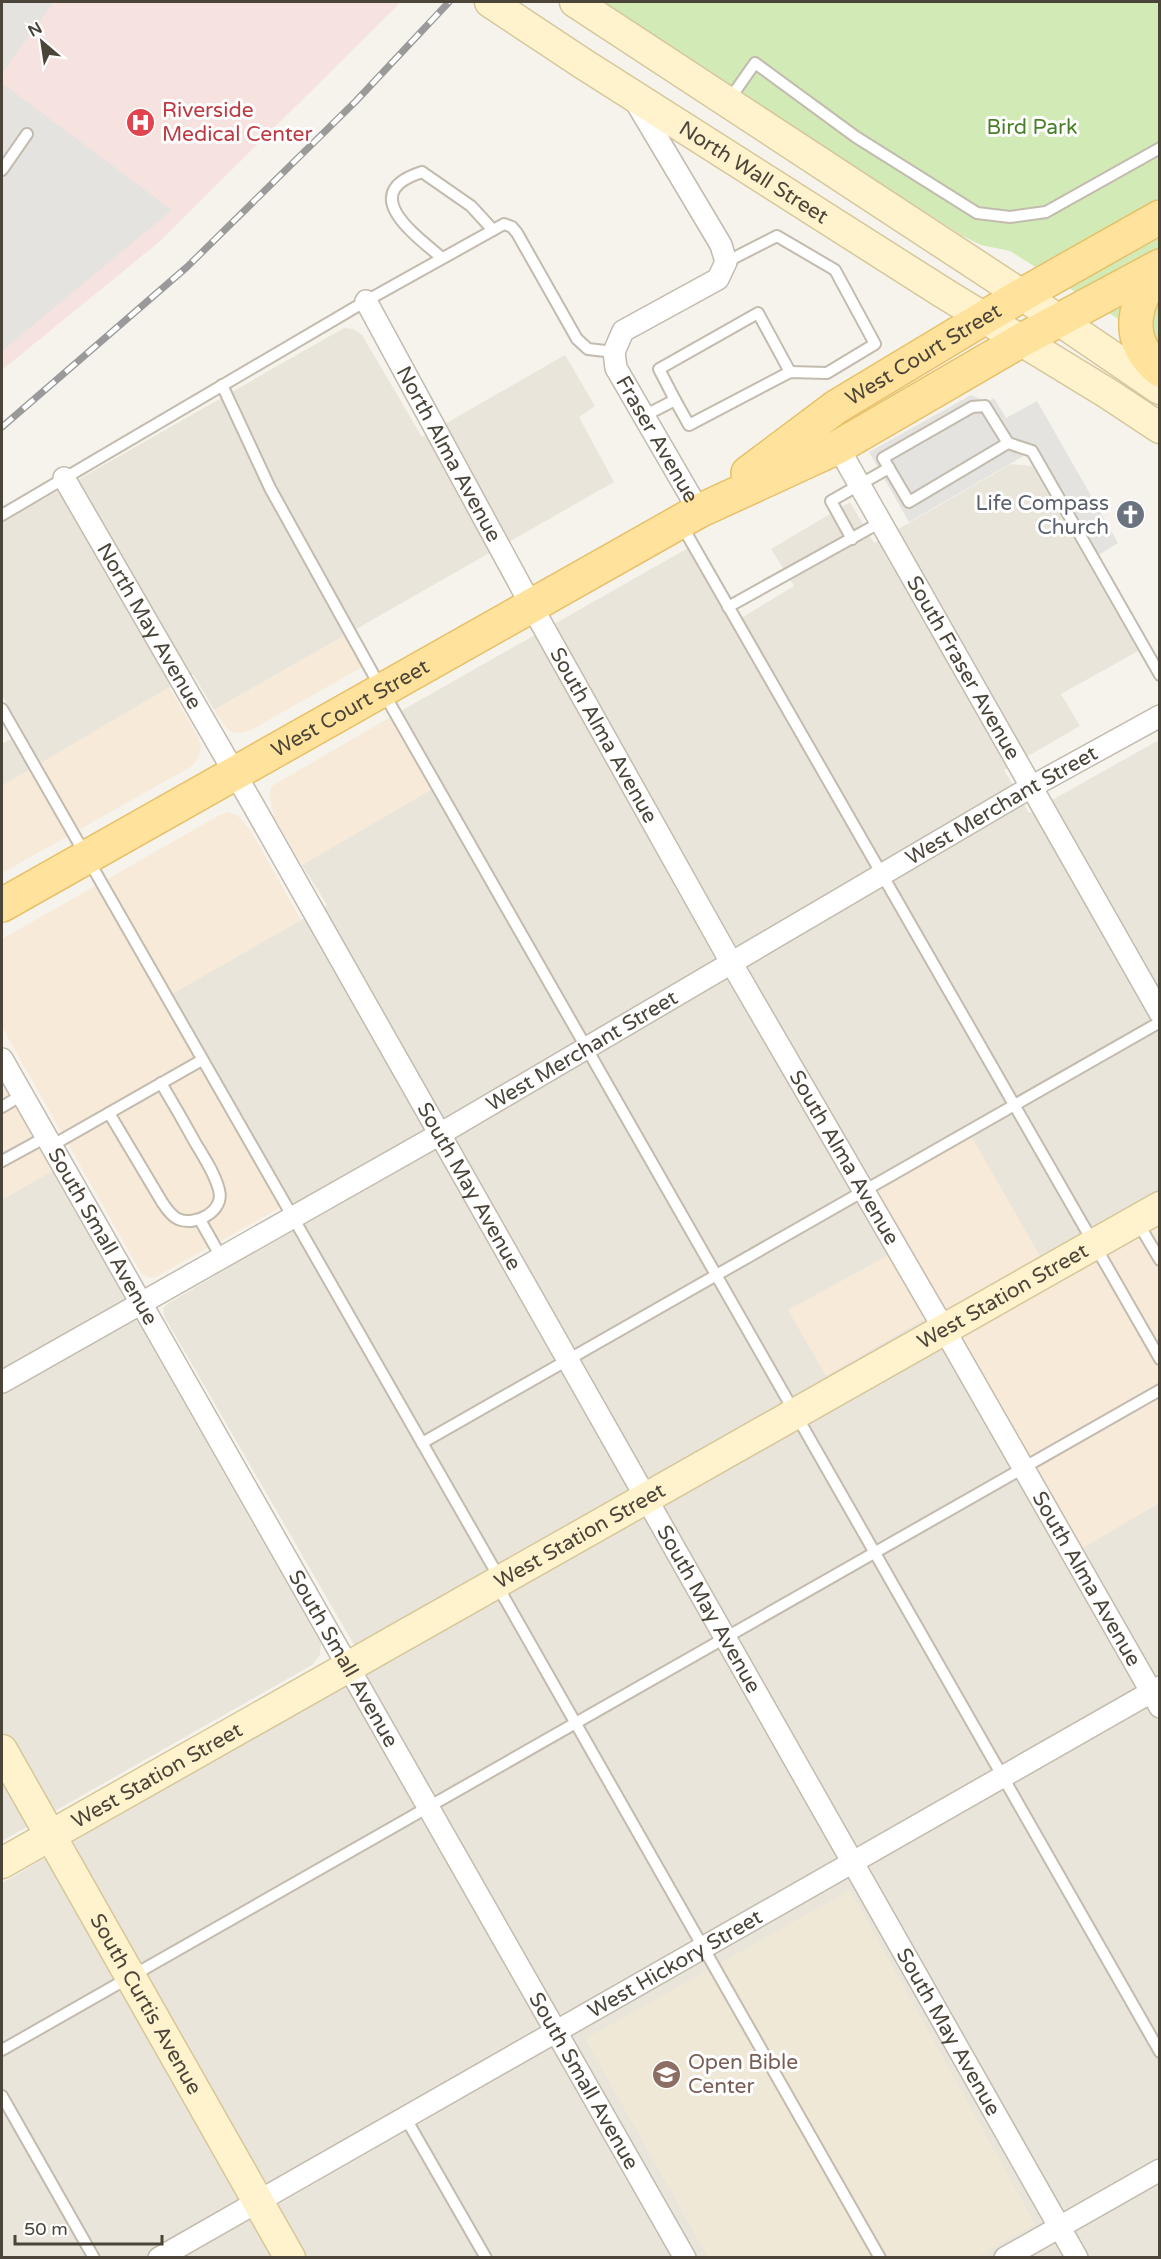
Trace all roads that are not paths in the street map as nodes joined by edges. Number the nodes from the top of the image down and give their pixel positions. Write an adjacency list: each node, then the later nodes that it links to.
1 (490, 2): 3 (main road, North Wall Street)
2 (575, 2): 4 (main road)
3 (631, 94): 11 (street); 15 (main road, North Wall Street)
4 (728, 101): 6 (lane); 13 (main road)
5 (27, 134): 7 (lane)
6 (1160, 148)
7 (2, 170)
8 (1160, 217): 13 (main road, West Court Street)
9 (493, 230): 10 (lane); 10 (lane); 18 (lane)
10 (442, 258): 14 (lane)
11 (726, 262): 18 (street, Fraser Avenue); 20 (lane)
12 (1160, 267): 16 (main road, West Court Street); 19 (main road)
13 (1022, 296): 15 (main road, West Court Street); 16 (main road)
14 (366, 302): 21 (lane); 35 (street, North Alma Avenue)
15 (984, 319): 17 (main road, North Wall Street); 32 (main road, West Court Street)
16 (1059, 320): 17 (main road, West Court Street); 22 (main road)
17 (1020, 341): 25 (main road, North Wall Street); 27 (main road, West Court Street)
18 (614, 352): 24 (street, Fraser Avenue)
19 (1160, 370)
20 (790, 372): 23 (lane); 23 (lane)
21 (222, 385): 29 (lane); 38 (lane)
22 (1160, 389)
23 (675, 400): 24 (lane)
24 (644, 416): 32 (street, Fraser Avenue)
25 (1160, 428)
26 (1008, 443): 28 (lane); 28 (lane); 37 (lane)
27 (838, 447): 30 (street, South Fraser Avenue); 32 (main road, West Court Street)
28 (889, 468): 30 (lane)
29 (64, 478): 31 (lane); 41 (street, North May Avenue)
30 (860, 485): 33 (street, South Fraser Avenue); 34 (lane)
31 (2, 515)
32 (689, 516): 35 (main road, West Court Street); 36 (lane)
33 (881, 522): 34 (lane); 42 (street, South Fraser Avenue)
34 (852, 539): 36 (lane)
35 (531, 605): 38 (main road, West Court Street); 46 (street, South Alma Avenue)
36 (728, 608): 44 (lane)
37 (1160, 675)
38 (382, 690): 41 (main road, West Court Street); 49 (lane)
39 (2, 709): 43 (lane)
40 (1160, 716): 42 (street, West Merchant Street)
41 (235, 772): 43 (main road, West Court Street); 57 (street, South May Avenue)
42 (1031, 787): 44 (street, West Merchant Street); 47 (street, South Fraser Avenue)
43 (86, 857): 45 (main road, West Court Street); 51 (lane)
44 (882, 875): 46 (street, West Merchant Street); 54 (lane)
45 (2, 905)
46 (732, 964): 49 (street, West Merchant Street); 60 (street, South Alma Avenue)
47 (1160, 1013)
48 (1160, 1022): 54 (lane)
49 (587, 1048): 57 (street, West Merchant Street); 67 (lane)
50 (2, 1059): 53 (street, South Small Avenue)
51 (202, 1060): 52 (lane); 62 (lane)
52 (161, 1083): 56 (lane); 63 (lane)
53 (22, 1095): 55 (lane); 58 (street, South Small Avenue)
54 (1014, 1105): 60 (lane); 64 (lane)
55 (2, 1107)
56 (109, 1113): 58 (lane); 63 (lane)
57 (440, 1134): 62 (street, West Merchant Street); 70 (street, South May Avenue)
58 (49, 1141): 59 (lane); 68 (street, South Small Avenue)
59 (2, 1161)
60 (864, 1191): 67 (lane); 69 (street, South Alma Avenue)
61 (1148, 1213): 64 (main road, West Station Street); 66 (lane)
62 (292, 1217): 65 (street, West Merchant Street); 75 (lane)
63 (200, 1220): 65 (lane)
64 (1094, 1243): 69 (main road, West Station Street); 71 (lane)
65 (221, 1257): 68 (street, West Merchant Street)
66 (1160, 1260)
67 (717, 1275): 70 (lane); 74 (lane)
68 (140, 1302): 72 (street, West Merchant Street); 81 (street, South Small Avenue)
69 (944, 1329): 74 (main road, West Station Street); 76 (street, South Alma Avenue)
70 (568, 1359): 75 (lane); 77 (street, South May Avenue)
71 (1160, 1359)
72 (2, 1382)
73 (1160, 1390): 76 (lane)
74 (796, 1412): 77 (main road, West Station Street); 78 (lane)
75 (422, 1443): 79 (lane)
76 (1023, 1468): 78 (lane); 82 (street, South Alma Avenue)
77 (646, 1497): 79 (main road, West Station Street); 80 (street, South May Avenue)
78 (875, 1552): 80 (lane); 85 (lane)
79 (498, 1581): 81 (main road, West Station Street); 83 (lane)
80 (726, 1638): 83 (lane); 88 (street, South May Avenue)
81 (348, 1666): 86 (street, South Small Avenue); 87 (main road, West Station Street)
82 (1157, 1696): 85 (street, West Hickory Street)
83 (576, 1723): 86 (lane); 90 (lane)
84 (2, 1750): 87 (main road, South Curtis Avenue)
85 (1003, 1777): 88 (street, West Hickory Street); 94 (lane)
86 (428, 1807): 91 (lane); 92 (street, South Small Avenue)
87 (50, 1835): 89 (main road, West Station Street); 91 (main road, South Curtis Avenue)
88 (853, 1862): 90 (street, West Hickory Street); 99 (street, South May Avenue)
89 (2, 1863)
90 (704, 1947): 92 (street, West Hickory Street); 105 (lane)
91 (130, 1977): 93 (lane); 98 (main road, South Curtis Avenue)
92 (556, 2031): 96 (street, West Hickory Street); 104 (street, South Small Avenue)
93 (2, 2050)
94 (1160, 2052)
95 (2, 2096): 100 (lane)
96 (405, 2117): 98 (street, West Hickory Street); 103 (lane)
97 (1160, 2170): 99 (street)
98 (258, 2201): 101 (street, West Hickory Street); 102 (main road, South Curtis Avenue)
99 (1060, 2227): 106 (street); 107 (street, South May Avenue)
100 (94, 2258)
101 (159, 2258)
102 (290, 2258)
103 (486, 2258)
104 (686, 2258)
105 (880, 2258)
106 (1005, 2258)
107 (1077, 2258)

